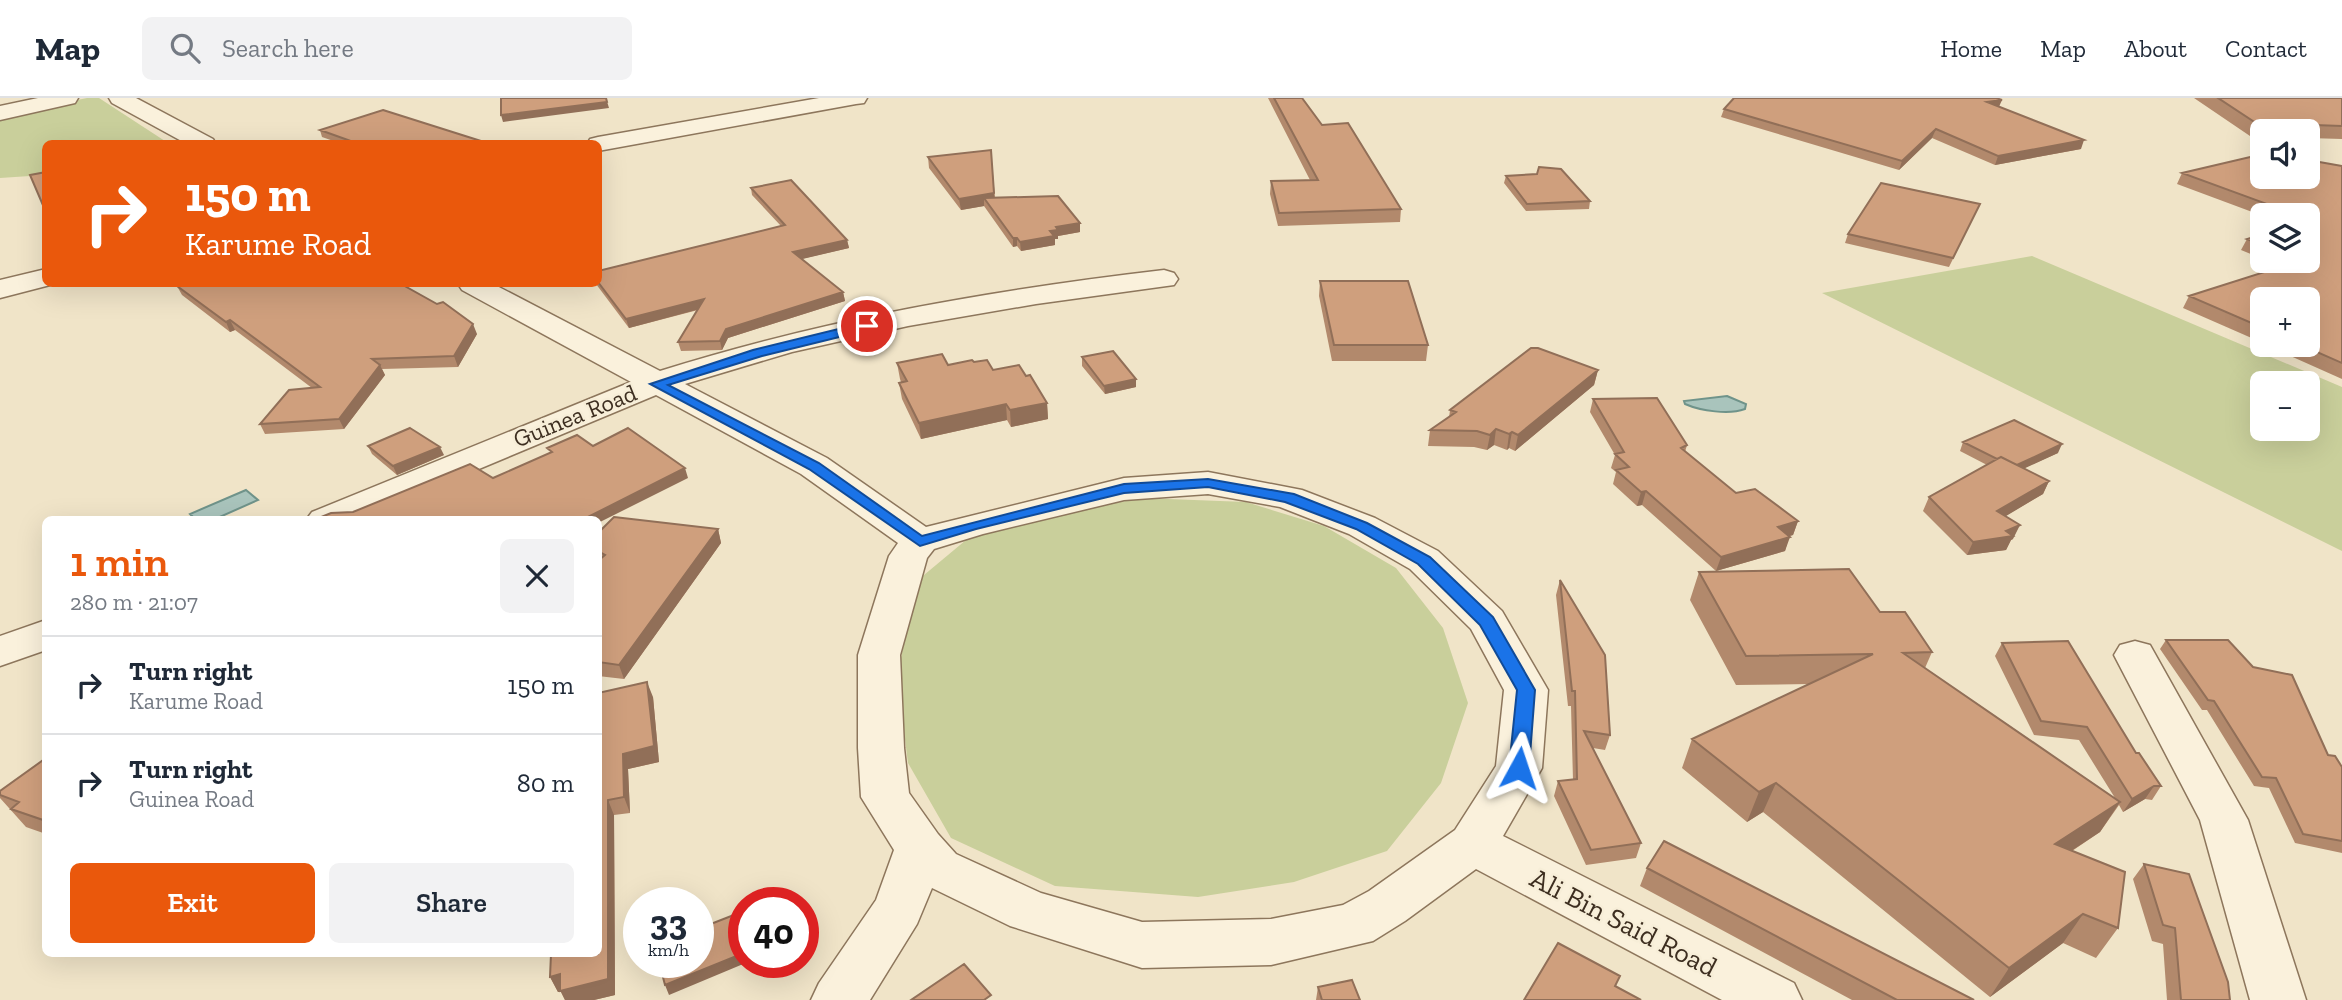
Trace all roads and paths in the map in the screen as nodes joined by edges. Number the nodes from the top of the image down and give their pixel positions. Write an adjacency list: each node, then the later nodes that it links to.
1 (67, 98): 4 (street)
2 (120, 98): 5 (street)
3 (856, 98): 6 (street)
4 (0, 113)
5 (198, 140)
6 (602, 143)
7 (42, 278): 10 (street)
8 (1164, 279): 11 (street, Guinea Road)
9 (478, 287): 11 (street)
10 (0, 289)
11 (656, 384): 12 (street, Guinea Road); 13 (street)
12 (334, 516)
13 (920, 541): 17 (street); 18 (street)
14 (42, 636): 15 (street)
15 (0, 652)
16 (2135, 655): 21 (street)
17 (1473, 844): 18 (street); 20 (street, Ali Bin Said Road)
18 (919, 848): 19 (street)
19 (839, 1000)
20 (1774, 1000)
21 (2278, 1000)

